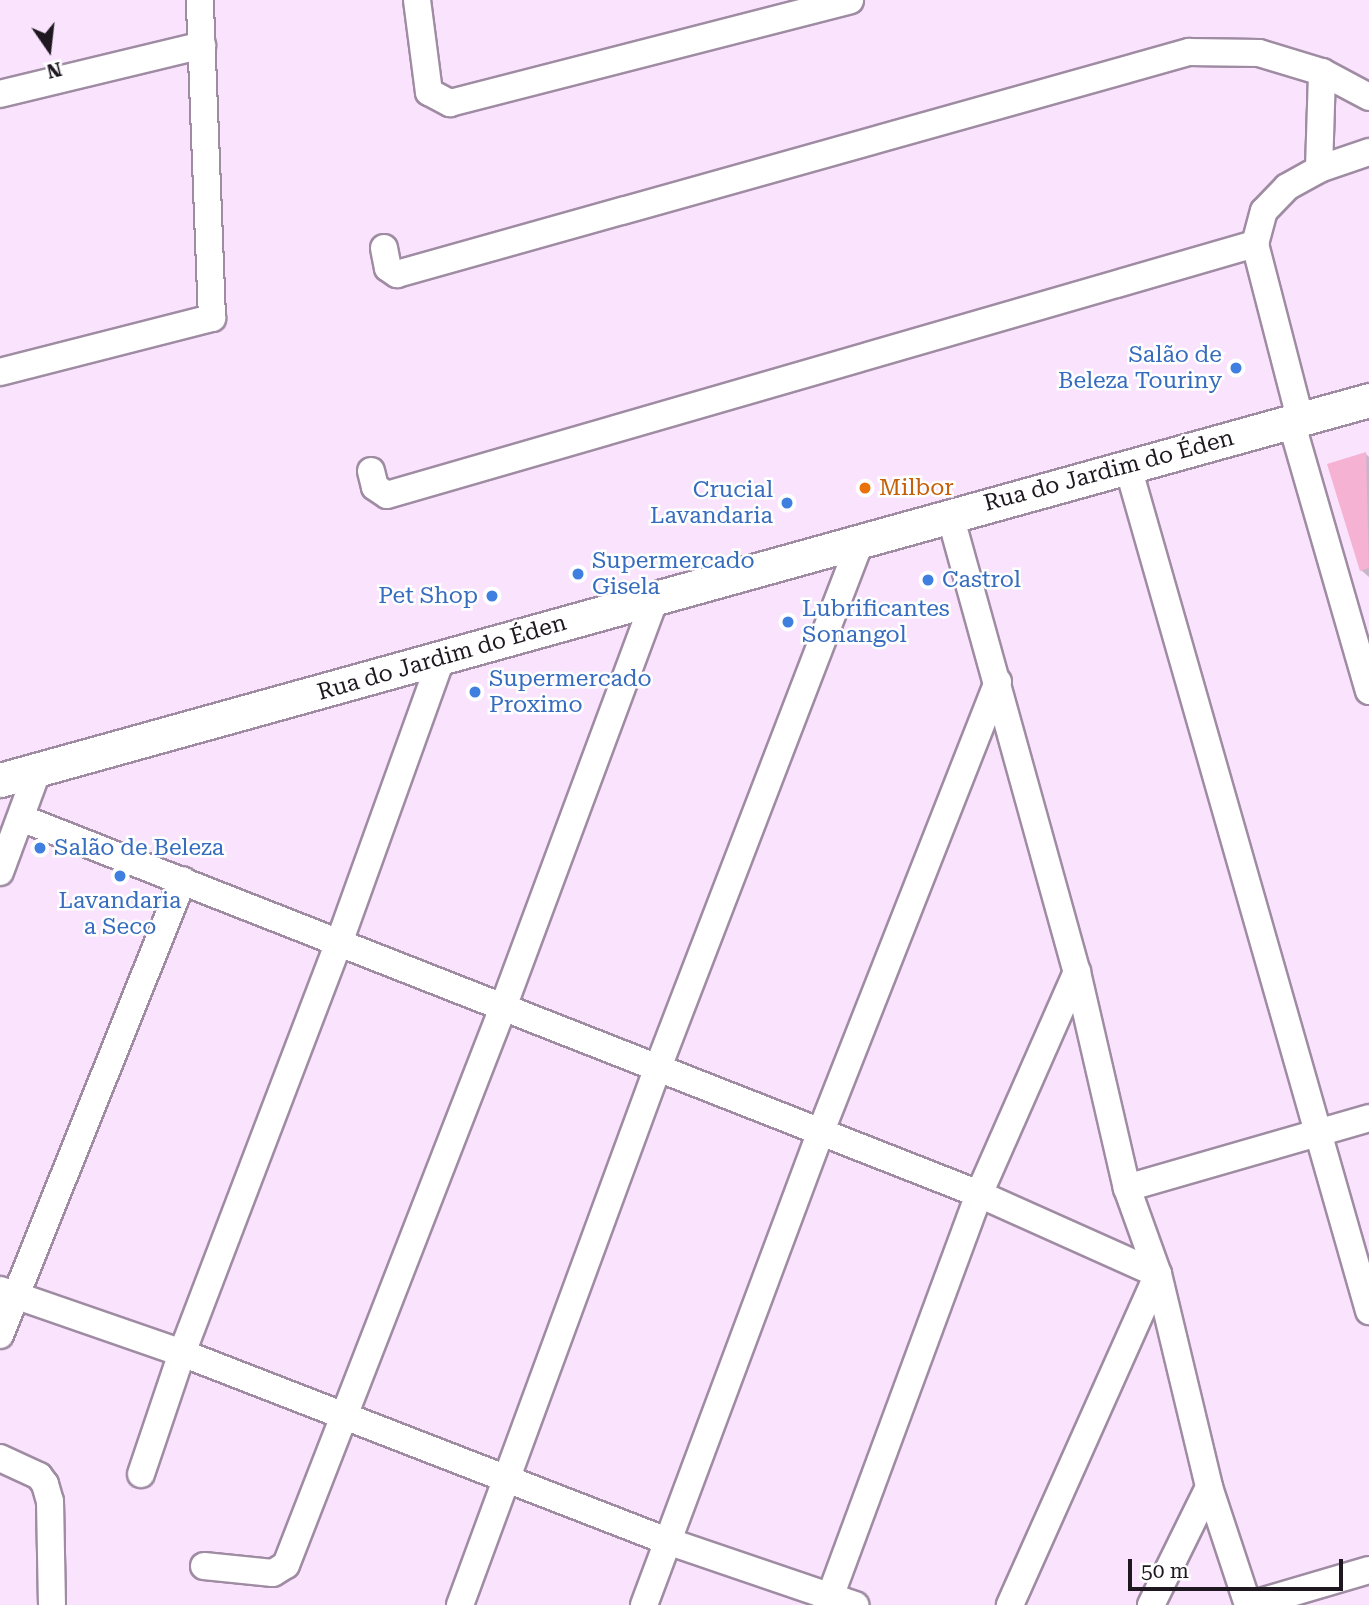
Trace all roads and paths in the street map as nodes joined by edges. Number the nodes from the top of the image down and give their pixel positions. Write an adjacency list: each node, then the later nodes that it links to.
1 (200, 0): 4 (street)
2 (417, 0): 3 (street)
3 (850, 0)
4 (202, 45): 6 (street); 12 (street)
5 (1322, 72): 7 (street); 9 (street); 11 (street)
6 (0, 94)
7 (1369, 97)
8 (1369, 152): 9 (street)
9 (1319, 169): 10 (street)
10 (1255, 244): 14 (street); 16 (street)
11 (384, 248)
12 (0, 372)
13 (1369, 400): 14 (street, Rua do Jardim do Éden)
14 (1295, 420): 15 (street, Rua do Jardim do Éden); 22 (street)
15 (1128, 467): 17 (street, Rua do Jardim do Éden); 34 (street)
16 (371, 471)
17 (950, 516): 18 (street, Rua do Jardim do Éden); 21 (street)
18 (861, 540): 19 (street, Rua do Jardim do Éden); 31 (street)
19 (656, 597): 20 (street, Rua do Jardim do Éden); 30 (street)
20 (441, 660): 23 (street, Rua do Jardim do Éden); 28 (street)
21 (998, 682): 29 (street); 33 (street)
22 (1369, 691)
23 (38, 769): 24 (street, Rua do Jardim do Éden); 25 (street)
24 (0, 780)
25 (21, 818): 26 (street); 27 (street)
26 (0, 872)
27 (183, 880): 28 (street); 38 (street)
28 (341, 940): 30 (street); 41 (street)
29 (1077, 971): 35 (street); 36 (street)
30 (502, 1010): 31 (street); 42 (street)
31 (657, 1070): 33 (street); 45 (street)
32 (1369, 1118): 34 (street)
33 (821, 1131): 36 (street); 47 (street)
34 (1316, 1132): 35 (street); 39 (street)
35 (1127, 1188): 37 (street)
36 (979, 1194): 37 (street); 50 (street)
37 (1158, 1274): 46 (street); 54 (street)
38 (8, 1293): 40 (street); 41 (street)
39 (1369, 1311)
40 (0, 1335)
41 (182, 1353): 42 (street); 44 (street)
42 (344, 1414): 45 (street); 48 (street)
43 (0, 1458): 51 (street)
44 (141, 1474)
45 (506, 1477): 47 (street); 52 (street)
46 (1209, 1487): 55 (street); 56 (street)
47 (667, 1541): 50 (street); 53 (street)
48 (204, 1566)
49 (1369, 1570): 56 (street)
50 (837, 1602)
51 (52, 1605)
52 (460, 1605)
53 (644, 1605)
54 (1010, 1605)
55 (1151, 1605)
56 (1249, 1605)

